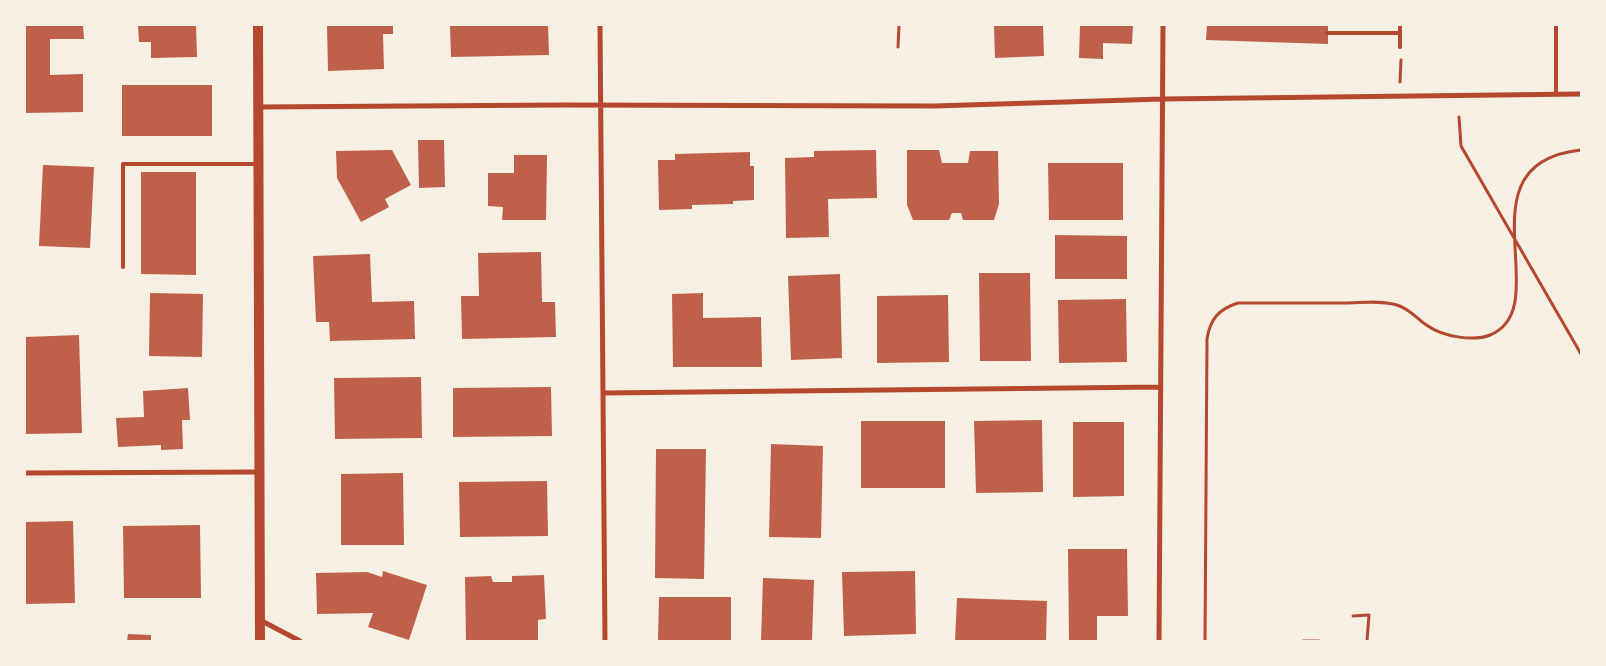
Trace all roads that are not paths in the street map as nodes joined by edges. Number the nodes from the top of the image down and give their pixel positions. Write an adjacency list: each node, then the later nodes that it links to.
1 (258, 25): 13 (main road)
2 (600, 25): 12 (street)
3 (1163, 25): 11 (street)
4 (1400, 25): 7 (lane)
5 (1556, 25): 9 (lane)
6 (1327, 33): 7 (lane)
7 (1400, 33): 8 (lane)
8 (1400, 47)
9 (1556, 94): 10 (street); 11 (street)
10 (1581, 94)
11 (1163, 99): 12 (street); 16 (street)
12 (600, 105): 13 (street); 17 (street)
13 (258, 108): 14 (main road)
14 (257, 164): 15 (lane); 18 (main road)
15 (123, 267)
16 (1160, 388): 17 (street); 24 (street)
17 (604, 394): 23 (street)
18 (258, 472): 19 (street); 20 (main road)
19 (25, 473)
20 (260, 620): 21 (main road); 22 (street)
21 (260, 641)
22 (300, 641)
23 (605, 641)
24 (1159, 641)

